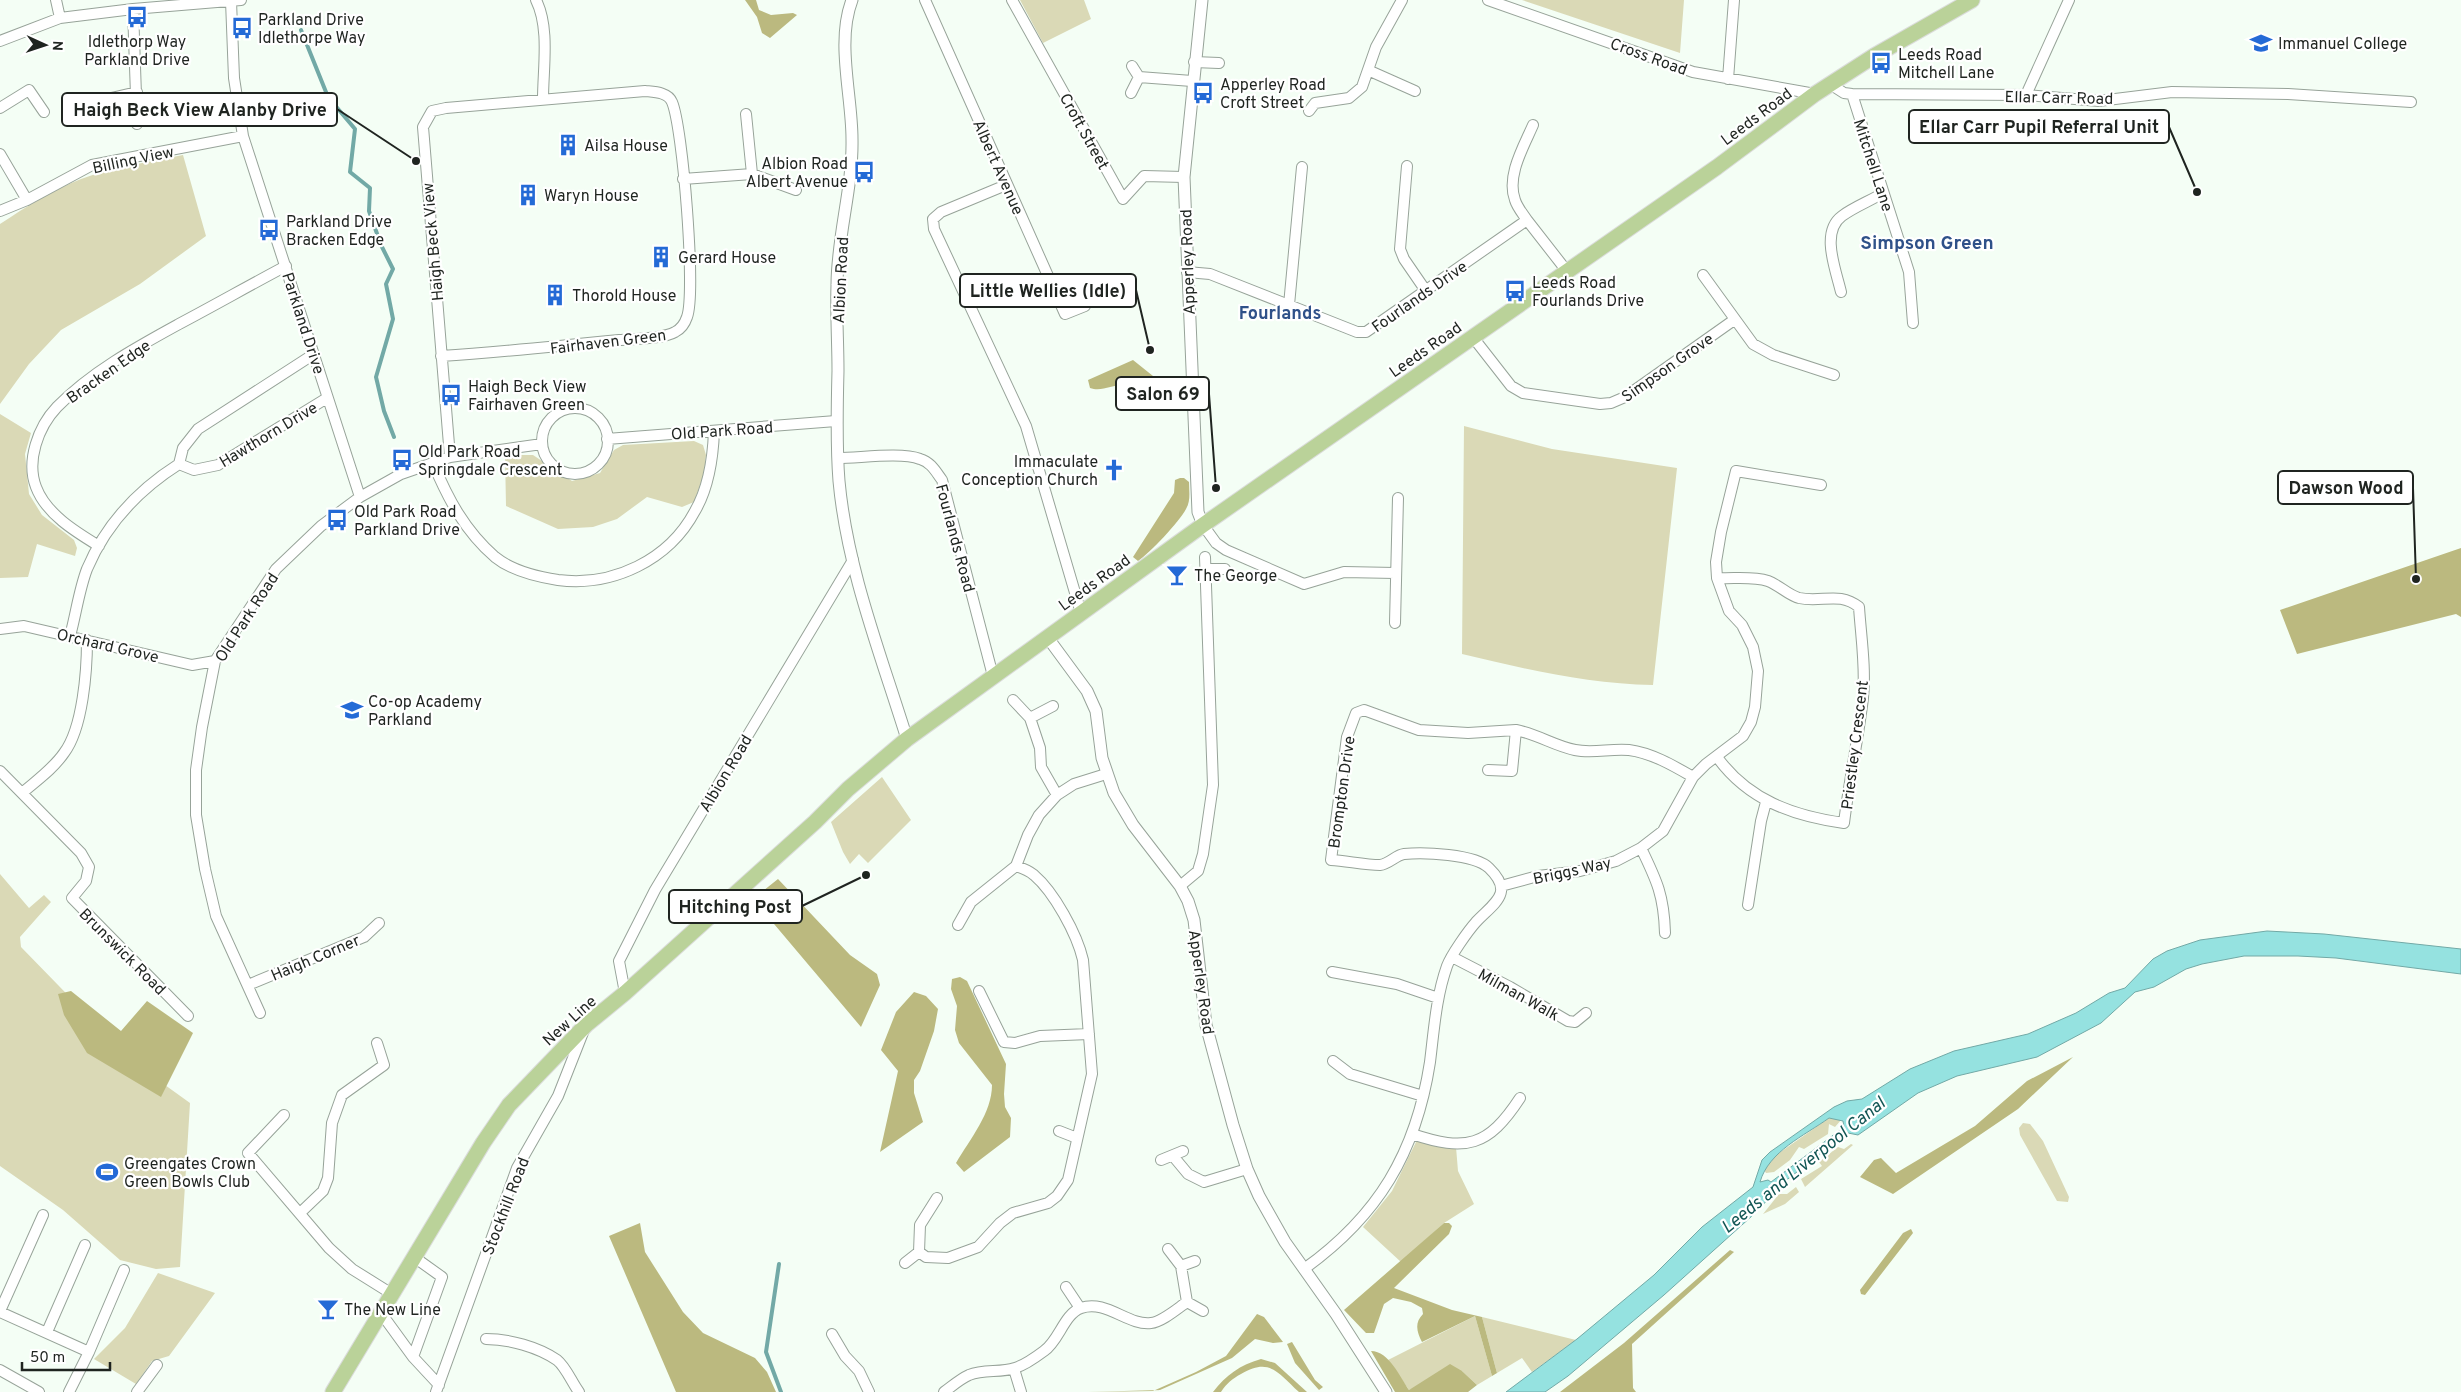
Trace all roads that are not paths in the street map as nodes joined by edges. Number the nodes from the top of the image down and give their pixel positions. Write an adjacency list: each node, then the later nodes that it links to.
1 (56, 0): 14 (street)
2 (236, 0): 13 (street); 39 (street, Parkland Drive)
3 (536, 0): 30 (street)
4 (852, 0): 67 (street, Albion Road)
5 (925, 0): 46 (street, Albert Avenue)
6 (1012, 0): 44 (street, Croft Street)
7 (1202, 0): 16 (street, Apperley Road)
8 (1402, 0): 19 (street)
9 (1488, 0): 21 (street, Cross Road)
10 (1734, 0): 21 (street)
11 (1972, 0): 23 (main road, Leeds Road)
12 (2069, 0): 29 (street)
13 (133, 9): 14 (street); 25 (street)
14 (60, 18): 15 (street)
15 (0, 41)
16 (1194, 62): 17 (street); 22 (street, Apperley Road)
17 (1219, 63)
18 (1132, 66): 20 (street)
19 (1370, 70): 24 (street); 34 (street)
20 (1139, 77): 22 (street); 26 (street)
21 (1728, 79): 27 (street, Cross Road)
22 (1192, 81): 44 (street, Apperley Road)
23 (1830, 84): 27 (main road, Leeds Road); 28 (street, Ellar Carr Road)
24 (1415, 91)
25 (137, 92): 31 (street); 37 (street)
26 (1131, 94)
27 (1815, 94): 53 (main road, Leeds Road)
28 (1852, 94): 29 (street, Ellar Carr Road); 48 (street, Mitchell Lane)
29 (2026, 95): 32 (street, Ellar Carr Road)
30 (543, 99): 45 (street, Fairhaven Green); 64 (street, Haigh Beck View)
31 (94, 102)
32 (2411, 102)
33 (0, 108): 35 (street)
34 (1309, 111)
35 (44, 112)
36 (746, 114): 43 (street)
37 (137, 124)
38 (1533, 125): 51 (street)
39 (244, 136): 49 (street, Billing View); 52 (street, Parkland Drive)
40 (0, 154): 49 (street)
41 (1407, 166): 56 (street)
42 (1302, 167): 58 (street)
43 (752, 174): 45 (street); 47 (street)
44 (1184, 177): 54 (street, Apperley Road)
45 (683, 179): 64 (street, Fairhaven Green)
46 (1006, 185): 59 (street, Albert Avenue); 86 (street)
47 (796, 190)
48 (1883, 193): 57 (street); 61 (street, Mitchell Lane)
49 (26, 200): 50 (street, Billing View)
50 (0, 211)
51 (1527, 220): 53 (street); 56 (street, Fourlands Drive)
52 (286, 266): 63 (street, Parkland Drive); 79 (street, Bracken Edge)
53 (1566, 270): 62 (main road, Leeds Road)
54 (1188, 272): 58 (street, Fourlands Drive); 78 (street, Apperley Road)
55 (1703, 275): 60 (street)
56 (1426, 291): 58 (street, Fourlands Drive)
57 (1840, 292)
58 (1289, 305)
59 (1085, 306)
60 (1734, 320): 62 (street, Simpson Grove); 65 (street)
61 (1912, 323)
62 (1472, 336): 78 (main road, Leeds Road)
63 (314, 354): 66 (street, Parkland Drive); 74 (street)
64 (441, 356): 71 (street, Haigh Beck View)
65 (1834, 375)
66 (327, 398): 74 (street, Hawthorn Drive); 76 (street, Parkland Drive)
67 (836, 421): 68 (street, Old Park Road); 72 (street, Albion Road)
68 (714, 431): 69 (street, Old Park Road); 73 (street)
69 (607, 439): 70 (street); 70 (street)
70 (542, 444): 71 (street, Old Park Road)
71 (450, 457): 73 (street, Old Park Road)
72 (838, 458): 81 (street, Albion Road); 93 (street, Fourlands Road)
73 (433, 463): 76 (street, Old Park Road)
74 (179, 464): 79 (street)
75 (1821, 485): 85 (street)
76 (360, 497): 92 (street, Old Park Road)
77 (1398, 498): 84 (street)
78 (1203, 525): 84 (street); 86 (main road, Leeds Road)
79 (99, 546): 89 (street)
80 (1205, 557): 82 (street)
81 (852, 560): 98 (street, Albion Road); 119 (street, Albion Road)
82 (1206, 569): 83 (street); 109 (street)
83 (1225, 569)
84 (1395, 572): 87 (street)
85 (1717, 578): 99 (street, Briggs Way); 106 (street, Priestley Crescent)
86 (1081, 613): 90 (main road, Leeds Road)
87 (1395, 623)
88 (0, 628): 89 (street, Orchard Grove)
89 (70, 636): 91 (street, Orchard Grove)
90 (1048, 638): 93 (main road, Leeds Road); 102 (street, Apperley Road)
91 (87, 640): 92 (street, Orchard Grove); 104 (street)
92 (215, 661): 117 (street, Old Park Road)
93 (993, 676): 98 (main road, Leeds Road)
94 (1013, 700): 96 (street)
95 (1053, 706): 96 (street)
96 (1030, 718): 105 (street)
97 (1516, 730): 100 (street); 103 (street); 110 (street, Brompton Drive)
98 (907, 739): 119 (main road, New Line)
99 (1717, 757): 103 (street, Briggs Way); 106 (street)
100 (1488, 770)
101 (0, 771): 104 (street, Brunswick Road)
102 (1106, 774): 105 (street); 109 (street, Apperley Road)
103 (1693, 777): 107 (street, Briggs Way)
104 (22, 793): 123 (street, Brunswick Road)
105 (1057, 796): 108 (street)
106 (1766, 802): 111 (street)
107 (1640, 848): 110 (street, Briggs Way); 114 (street)
108 (1016, 866): 113 (street); 125 (street)
109 (1180, 886): 135 (street, Apperley Road)
110 (1501, 886): 115 (street)
111 (1748, 904)
112 (379, 923): 117 (street, Haigh Corner)
113 (958, 925)
114 (1665, 933)
115 (1452, 957): 120 (street); 122 (street, Milman Walk)
116 (1332, 972): 120 (street)
117 (248, 985): 121 (street, Old Park Road)
118 (979, 991): 125 (street)
119 (625, 994): 124 (main road, New Line)
120 (1438, 998): 128 (street)
121 (260, 1013)
122 (1586, 1013)
123 (188, 1016)
124 (586, 1025): 142 (main road, New Line); 163 (street, Stockhill Road)
125 (1089, 1034): 133 (street)
126 (377, 1043): 137 (street)
127 (1333, 1060): 128 (street)
128 (1423, 1096): 132 (street)
129 (1520, 1098): 132 (street)
130 (284, 1115): 137 (street)
131 (1059, 1130): 133 (street)
132 (1412, 1134): 146 (street)
133 (1077, 1138): 141 (street)
134 (1161, 1160): 135 (street)
135 (1247, 1169): 146 (street, Apperley Road)
136 (937, 1198): 141 (street)
137 (300, 1214): 149 (street)
138 (43, 1215): 153 (street)
139 (85, 1245): 155 (street)
140 (1168, 1249): 145 (street)
141 (919, 1252): 144 (street)
142 (414, 1257): 149 (main road, New Line); 159 (street)
143 (1195, 1261): 145 (street)
144 (905, 1263)
145 (1181, 1266): 150 (street)
146 (1304, 1269): 172 (street, Apperley Road)
147 (124, 1270): 158 (street)
148 (1066, 1287): 151 (street)
149 (392, 1294): 154 (main road, New Line)
150 (1187, 1302): 151 (street); 152 (street)
151 (1080, 1308): 161 (street)
152 (1203, 1311)
153 (0, 1312): 155 (street)
154 (381, 1313): 159 (street); 167 (main road, New Line)
155 (47, 1332): 158 (street)
156 (832, 1334): 169 (street)
157 (486, 1339): 168 (street)
158 (89, 1352): 165 (street)
159 (413, 1357): 163 (street)
160 (157, 1365): 166 (street)
161 (1014, 1369): 170 (street); 171 (street)
162 (0, 1370): 164 (street)
163 (438, 1388)
164 (39, 1392)
165 (69, 1392)
166 (137, 1392)
167 (333, 1392)
168 (579, 1392)
169 (869, 1392)
170 (944, 1392)
171 (1021, 1392)
172 (1386, 1392)

